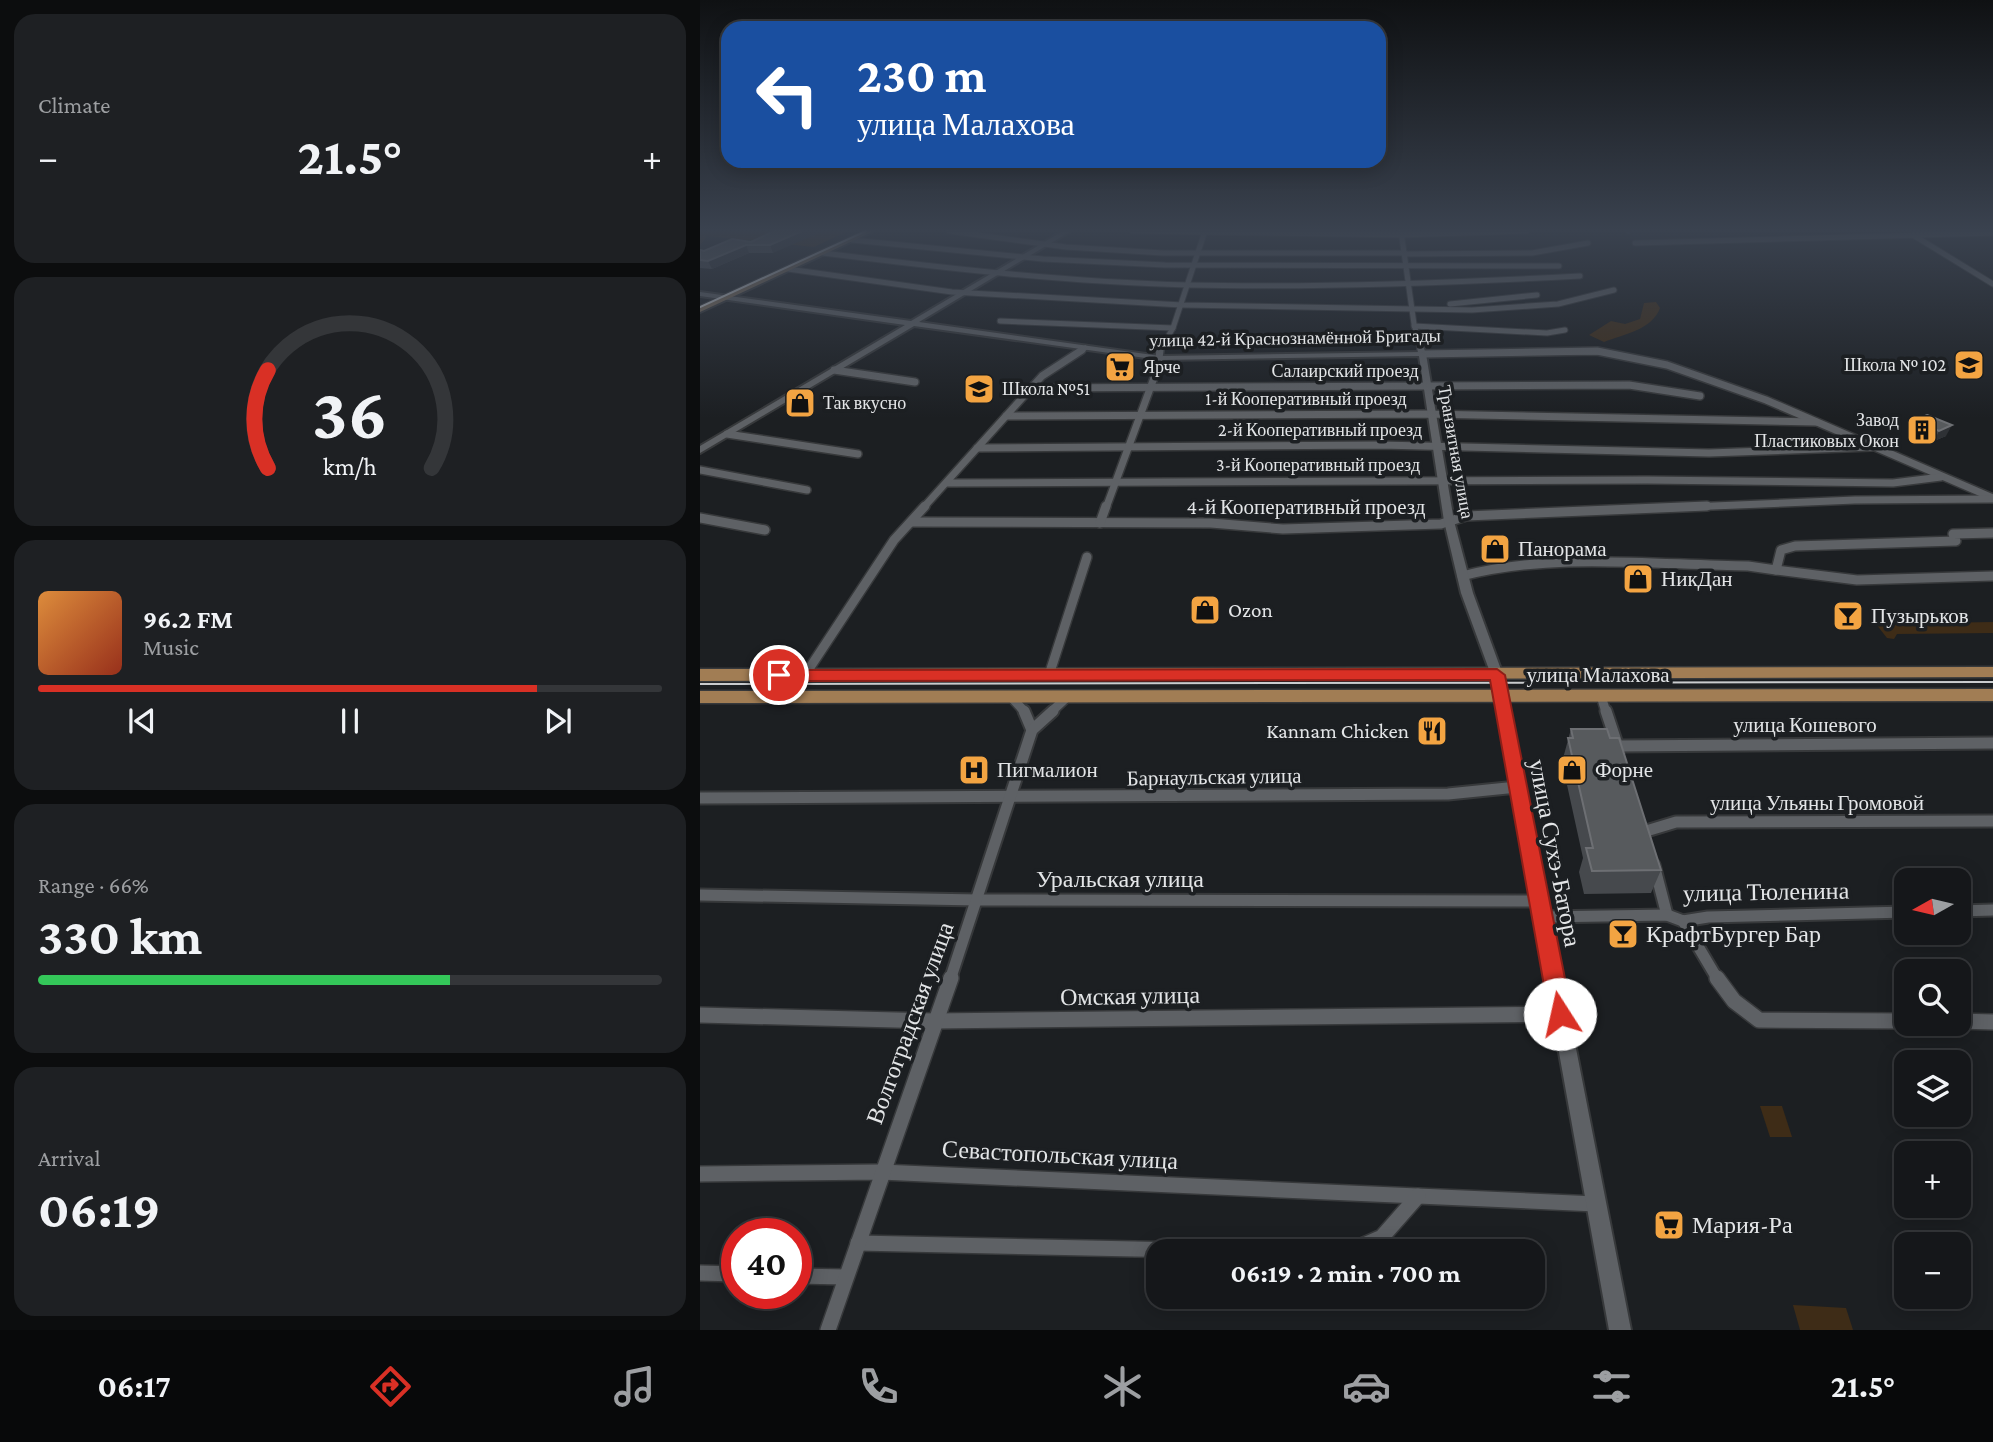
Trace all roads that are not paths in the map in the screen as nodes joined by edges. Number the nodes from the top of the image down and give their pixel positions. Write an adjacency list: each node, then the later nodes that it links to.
1 (721, 293): 10 (main road)
2 (737, 293): 11 (main road)
3 (964, 293): 17 (street)
4 (984, 293): 13 (street)
5 (1185, 293): 13 (street)
6 (1412, 293): 14 (street, Транзитная улица)
7 (1602, 293): 14 (street)
8 (700, 294): 10 (street, улица 42-й Краснознамённой Бригады)
9 (1537, 295): 14 (street)
10 (715, 296): 11 (street, улица 42-й Краснознамённой Бригады); 12 (main road)
11 (726, 298): 15 (main road); 17 (street, улица 42-й Краснознамённой Бригады)
12 (700, 303)
13 (1182, 305): 14 (street); 19 (street)
14 (1413, 306): 18 (street, Транзитная улица)
15 (700, 310)
16 (1000, 321): 19 (street)
17 (909, 325): 21 (street, улица 42-й Краснознамённой Бригады); 24 (street)
18 (1414, 326): 20 (street); 22 (street, Транзитная улица)
19 (1172, 328): 23 (street)
20 (1565, 330)
21 (1084, 348): 23 (street, улица 42-й Краснознамённой Бригады); 27 (street)
22 (1422, 354): 23 (street, улица 42-й Краснознамённой Бригады); 26 (street, Транзитная улица); 33 (street, улица 42-й Краснознамённой Бригады)
23 (1160, 358): 28 (street)
24 (834, 370): 25 (street); 34 (street)
25 (915, 382)
26 (1427, 386): 28 (street, Салаирский проезд); 29 (street, Салаирский проезд); 31 (street, Транзитная улица)
27 (1031, 387): 28 (street, Салаирский проезд); 32 (street)
28 (1151, 387): 30 (street)
29 (1700, 396)
30 (1140, 415): 31 (street, 1-й Кооперативный проезд); 32 (street, 1-й Кооперативный проезд); 36 (street)
31 (1432, 415): 33 (street, 1-й Кооперативный проезд); 35 (street, Транзитная улица)
32 (1006, 416): 38 (street)
33 (1816, 422): 37 (street, улица 42-й Краснознамённой Бригады)
34 (727, 434): 39 (street); 40 (street)
35 (1437, 445): 36 (street, 2-й Кооперативный проезд); 37 (street, 2-й Кооперативный проезд); 43 (street, Транзитная улица)
36 (1129, 447): 38 (street, 2-й Кооперативный проезд); 44 (street)
37 (1872, 447): 42 (street, улица 42-й Краснознамённой Бригады)
38 (977, 448): 45 (street)
39 (700, 450)
40 (858, 454)
41 (700, 470): 46 (street)
42 (1941, 477): 43 (street, 3-й Кооперативный проезд); 47 (street, улица 42-й Краснознамённой Бригады)
43 (1442, 480): 44 (street, 3-й Кооперативный проезд); 49 (street, Транзитная улица)
44 (1115, 481): 45 (street, 3-й Кооперативный проезд); 51 (street)
45 (948, 483): 50 (street)
46 (807, 490)
47 (1993, 499): 49 (street, 4-й Кооперативный проезд)
48 (700, 518): 52 (street)
49 (1449, 521): 51 (street, 4-й Кооперативный проезд); 56 (street, Транзитная улица)
50 (912, 522): 51 (street, 4-й Кооперативный проезд); 60 (street)
51 (1100, 523)
52 (765, 530)
53 (1993, 533): 55 (street)
54 (1087, 557): 61 (street)
55 (1776, 570): 56 (street); 57 (street)
56 (1462, 576): 62 (street, Транзитная улица)
57 (1993, 576)
58 (1993, 672): 59 (main road, улица Малахова)
59 (1723, 674): 62 (main road, улица Малахова); 67 (main road)
60 (805, 675): 61 (main road, улица Малахова); 63 (main road, улица Малахова)
61 (1049, 675): 62 (main road, улица Малахова)
62 (1497, 675): 65 (street, улица Сухэ-Батора)
63 (700, 676)
64 (1993, 695): 67 (main road, улица Малахова)
65 (1501, 696): 66 (main road, улица Малахова); 70 (main road, улица Малахова); 75 (street, улица Сухэ-Батора)
66 (1601, 696): 67 (main road, улица Малахова); 73 (street)
67 (1734, 696)
68 (700, 697): 69 (main road, улица Малахова)
69 (1012, 698): 70 (main road, улица Малахова); 71 (street)
70 (1066, 698): 71 (street)
71 (1032, 730): 77 (street, Волгоградская улица)
72 (1993, 743): 73 (street, улица Кошевого)
73 (1618, 746): 74 (street)
74 (1621, 758)
75 (1517, 787): 77 (street, Барнаульская улица); 81 (street, улица Сухэ-Батора)
76 (700, 798): 77 (street, Барнаульская улица)
77 (1012, 798): 80 (street, Волгоградская улица)
78 (1993, 821): 85 (street, улица Ульяны Громовой)
79 (700, 895): 80 (street, Уральская улица)
80 (978, 900): 81 (street, Уральская улица); 89 (street, Волгоградская улица)
81 (1541, 909): 85 (street, улица Тюленина); 87 (street, улица Сухэ-Батора)
82 (1971, 911): 83 (street)
83 (1993, 911)
84 (1894, 912): 86 (street, улица Тюленина)
85 (1667, 915): 86 (street, улица Тюленина)
86 (1684, 921): 90 (street)
87 (1560, 1014): 89 (street, Омская улица); 96 (street, улица Сухэ-Батора)
88 (700, 1015): 89 (street, Омская улица)
89 (934, 1021): 93 (street, Волгоградская улица)
90 (1894, 1021)
91 (1971, 1021): 92 (street)
92 (1993, 1022)
93 (881, 1172): 94 (street, Севастопольская улица); 95 (street, Севастопольская улица); 98 (street, Волгоградская улица)
94 (700, 1174)
95 (1418, 1196): 96 (street, Севастопольская улица); 97 (street)
96 (1596, 1204): 105 (street, улица Сухэ-Батора)
97 (1383, 1239)
98 (858, 1243): 99 (street); 103 (street, Волгоградская улица)
99 (1146, 1249)
100 (700, 1273): 101 (street)
101 (721, 1274)
102 (812, 1276): 103 (street)
103 (846, 1277): 104 (street, Волгоградская улица)
104 (828, 1330)
105 (1620, 1330)

